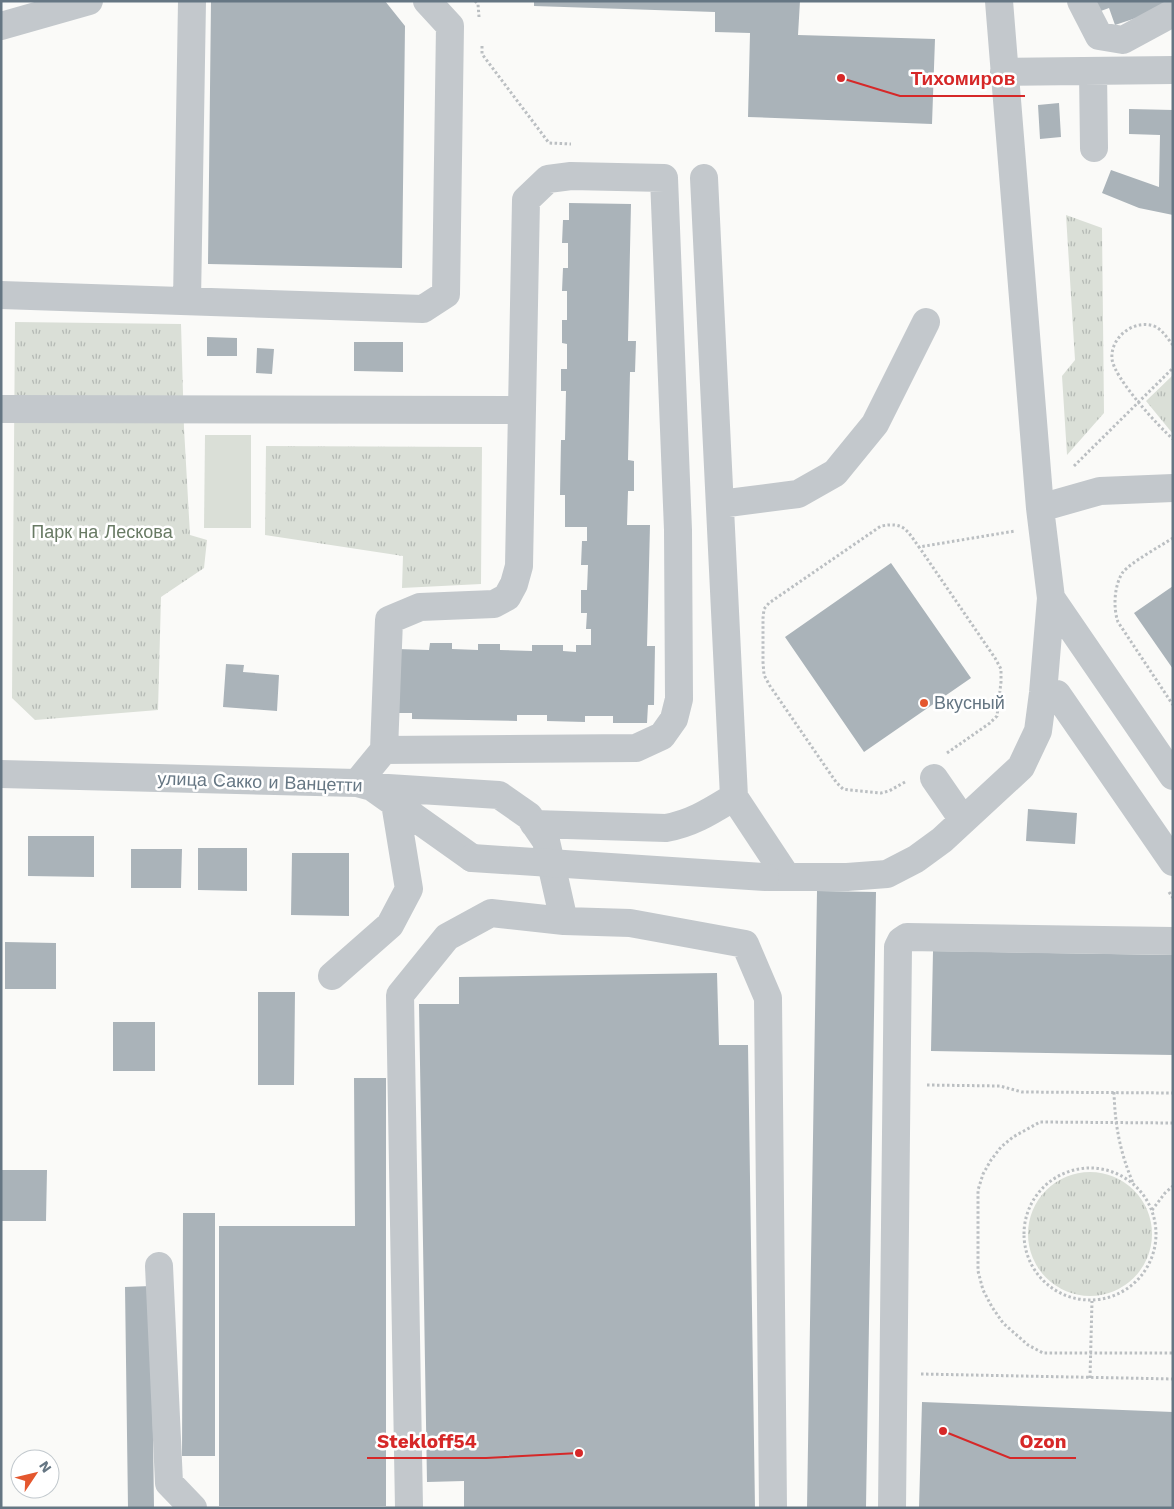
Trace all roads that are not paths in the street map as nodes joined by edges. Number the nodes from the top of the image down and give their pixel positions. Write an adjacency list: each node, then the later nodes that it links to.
1 (89, 1): 7 (street)
2 (192, 1): 14 (street)
3 (428, 1): 14 (street)
4 (998, 1): 10 (street, улица Сакко и Ванцетти)
5 (1080, 1): 6 (street)
6 (1173, 13)
7 (1, 26)
8 (1173, 70): 9 (street)
9 (1093, 71): 10 (street); 11 (street)
10 (1004, 72): 20 (street, улица Сакко и Ванцетти)
11 (1094, 148)
12 (704, 178): 19 (street)
13 (1, 295): 14 (street)
14 (187, 301)
15 (926, 322): 19 (street)
16 (1, 409): 17 (street)
17 (522, 410): 23 (street); 23 (street)
18 (1173, 488): 20 (street)
19 (720, 504): 28 (street)
20 (1041, 517): 21 (street, улица Сакко и Ванцетти)
21 (1051, 598): 26 (street); 30 (street, улица Сакко и Ванцетти)
22 (1057, 694): 32 (street)
23 (384, 750): 27 (street)
24 (930, 770): 30 (street)
25 (1, 774): 27 (street, улица Сакко и Ванцетти)
26 (1173, 776)
27 (365, 785): 29 (street, улица Сакко и Ванцетти); 31 (street)
28 (734, 797): 31 (street); 33 (street)
29 (395, 803): 33 (street, улица Сакко и Ванцетти, bridge); 36 (street)
30 (963, 820): 33 (street, улица Сакко и Ванцетти)
31 (534, 824): 34 (street)
32 (1173, 862)
33 (776, 877)
34 (564, 921): 39 (street); 40 (street)
35 (1173, 941): 41 (street)
36 (332, 976)
37 (160, 1266): 38 (street)
38 (193, 1508)
39 (409, 1508)
40 (773, 1508)
41 (892, 1508)

